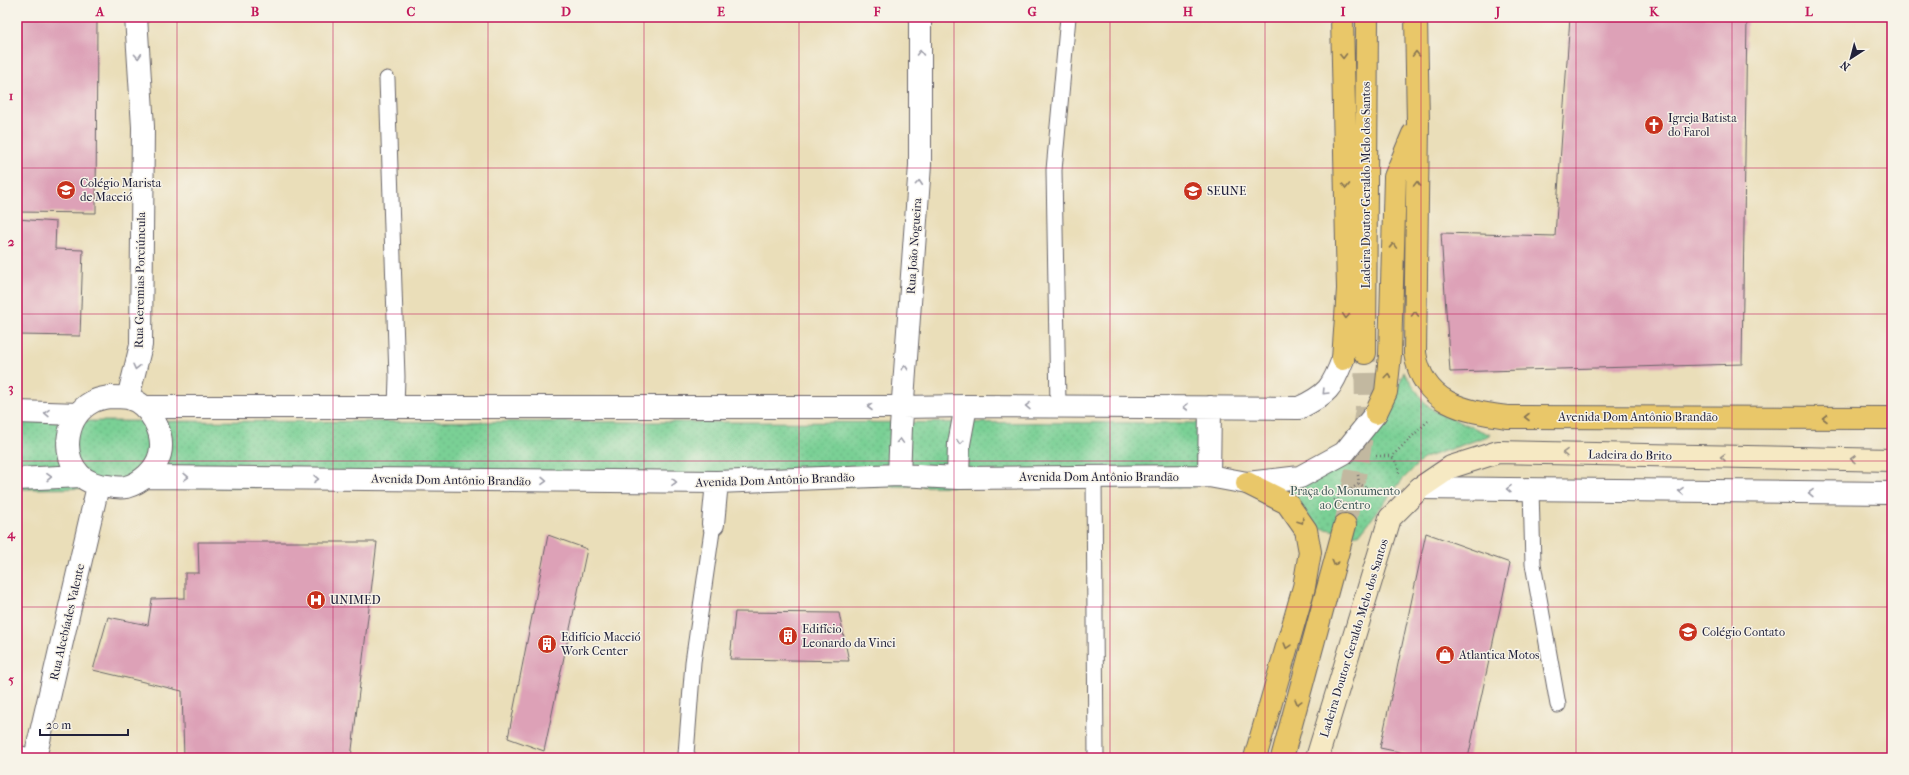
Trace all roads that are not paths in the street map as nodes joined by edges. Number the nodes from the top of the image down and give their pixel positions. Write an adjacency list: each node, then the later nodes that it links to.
1 (136, 17): 11 (street, Rua Geremias Porciúncula, one-way to 11)
2 (920, 17): 15 (street, Rua João Nogueira, one-way to 2)
3 (1068, 17): 13 (lane)
4 (1342, 17): 10 (highway, one-way to 10)
5 (1367, 17): 9 (highway, Ladeira Doutor Geraldo Melo dos Santos)
6 (1416, 17): 8 (highway, one-way to 6)
7 (387, 79): 14 (lane)
8 (1418, 122): 18 (highway, one-way to 8); 20 (highway, Avenida Dom Antônio Brandão, one-way to 8)
9 (1365, 353)
10 (1343, 359): 16 (street, one-way to 16)
11 (136, 403): 14 (street); 19 (street); 24 (street)
12 (966, 406): 13 (street, one-way to 12); 15 (street); 27 (street, one-way to 27)
13 (1058, 406): 16 (street, one-way to 13)
14 (396, 407): 15 (street, one-way to 14)
15 (902, 407): 22 (street, Rua João Nogueira, one-way to 15)
16 (1210, 407): 23 (street)
17 (17, 412): 19 (street, one-way to 17)
18 (1376, 413): 30 (street, Avenida Dom Antônio Brandão)
19 (78, 414): 28 (street)
20 (1892, 418)
21 (1892, 460): 31 (main road, Ladeira do Brito, one-way to 31)
22 (899, 475): 27 (street, Avenida Dom Antônio Brandão); 29 (street, Avenida Dom Antônio Brandão)
23 (1209, 476): 25 (street, Avenida Dom Antônio Brandão); 30 (street, Avenida Dom Antônio Brandão)
24 (147, 477): 28 (street); 29 (street, Avenida Dom Antônio Brandão, one-way to 29)
25 (1094, 477): 27 (street, Avenida Dom Antônio Brandão); 40 (lane)
26 (17, 478): 28 (street, one-way to 28)
27 (958, 478)
28 (90, 481): 38 (street, Rua Alcebíades Valente)
29 (718, 482): 35 (street)
30 (1247, 483): 41 (highway, one-way to 41)
31 (1420, 488): 32 (street, one-way to 31); 34 (main road, Ladeira do Brito)
32 (1530, 489): 33 (street, one-way to 32); 37 (lane)
33 (1892, 493)
34 (1390, 518): 43 (main road, Ladeira Doutor Geraldo Melo dos Santos)
35 (713, 524): 39 (lane)
36 (1345, 525): 42 (highway, one-way to 42)
37 (1558, 705)
38 (29, 756)
39 (688, 758)
40 (1096, 758)
41 (1255, 758)
42 (1282, 758)
43 (1317, 758)

